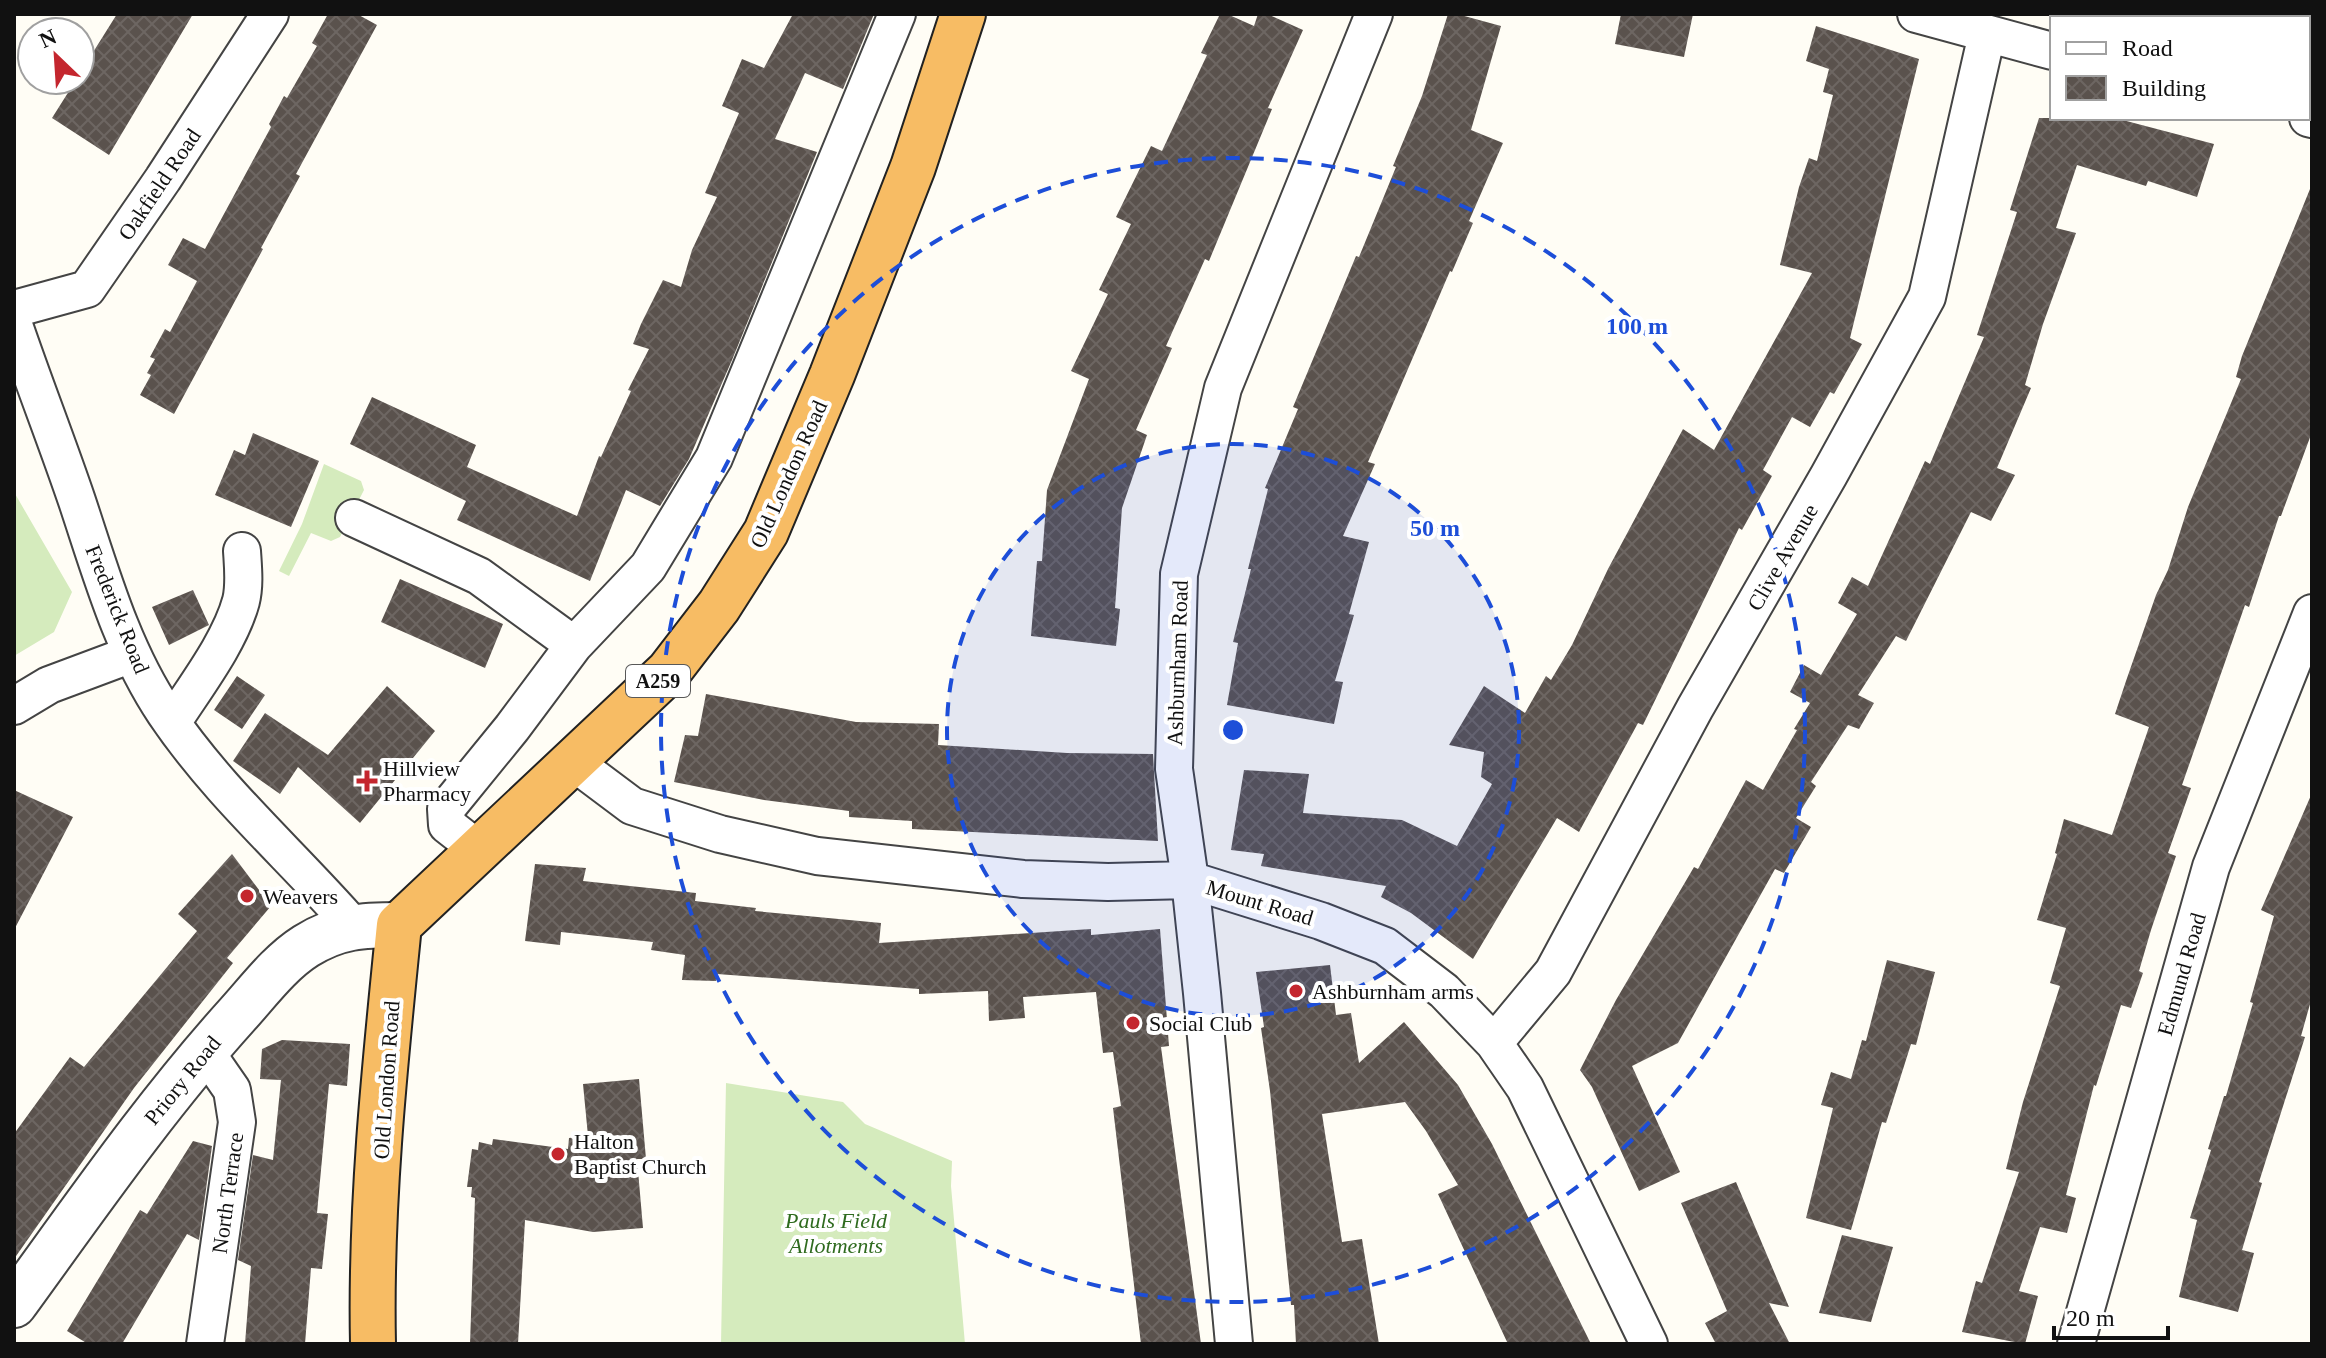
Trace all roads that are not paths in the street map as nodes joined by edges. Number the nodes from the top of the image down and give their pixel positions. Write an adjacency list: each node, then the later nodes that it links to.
1 (270, 14): 8 (street, Oakfield Road)
2 (897, 14): 13 (street)
3 (963, 14): 17 (highway, Old London Road / A259)
4 (1374, 14): 19 (street, Ashburnham Road)
5 (1916, 14): 6 (street)
6 (1987, 34): 7 (street); 22 (street, Clive Avenue)
7 (2050, 50)
8 (14, 309)
9 (14, 325): 14 (street, Frederick Road)
10 (354, 518): 13 (street)
11 (242, 551): 16 (street)
12 (2311, 622): 29 (street, Edmund Road)
13 (574, 645): 18 (street)
14 (132, 654): 15 (street); 16 (street, Frederick Road)
15 (14, 706)
16 (172, 723): 21 (street, Frederick Road)
17 (572, 761): 18 (highway, Old London Road / A259); 19 (street, Mount Road)
18 (479, 850): 20 (highway, Old London Road / A259)
19 (1190, 880): 22 (street, Mount Road); 27 (street, Ashburnham Road)
20 (399, 925): 21 (street, Priory Road); 26 (highway, Old London Road)
21 (353, 926): 23 (street, Priory Road)
22 (1494, 1043): 28 (street, Mount Road)
23 (205, 1051): 24 (street, Priory Road); 25 (street, North Terrace)
24 (14, 1305)
25 (205, 1344)
26 (373, 1344)
27 (1234, 1344)
28 (1649, 1344)
29 (2076, 1344)

